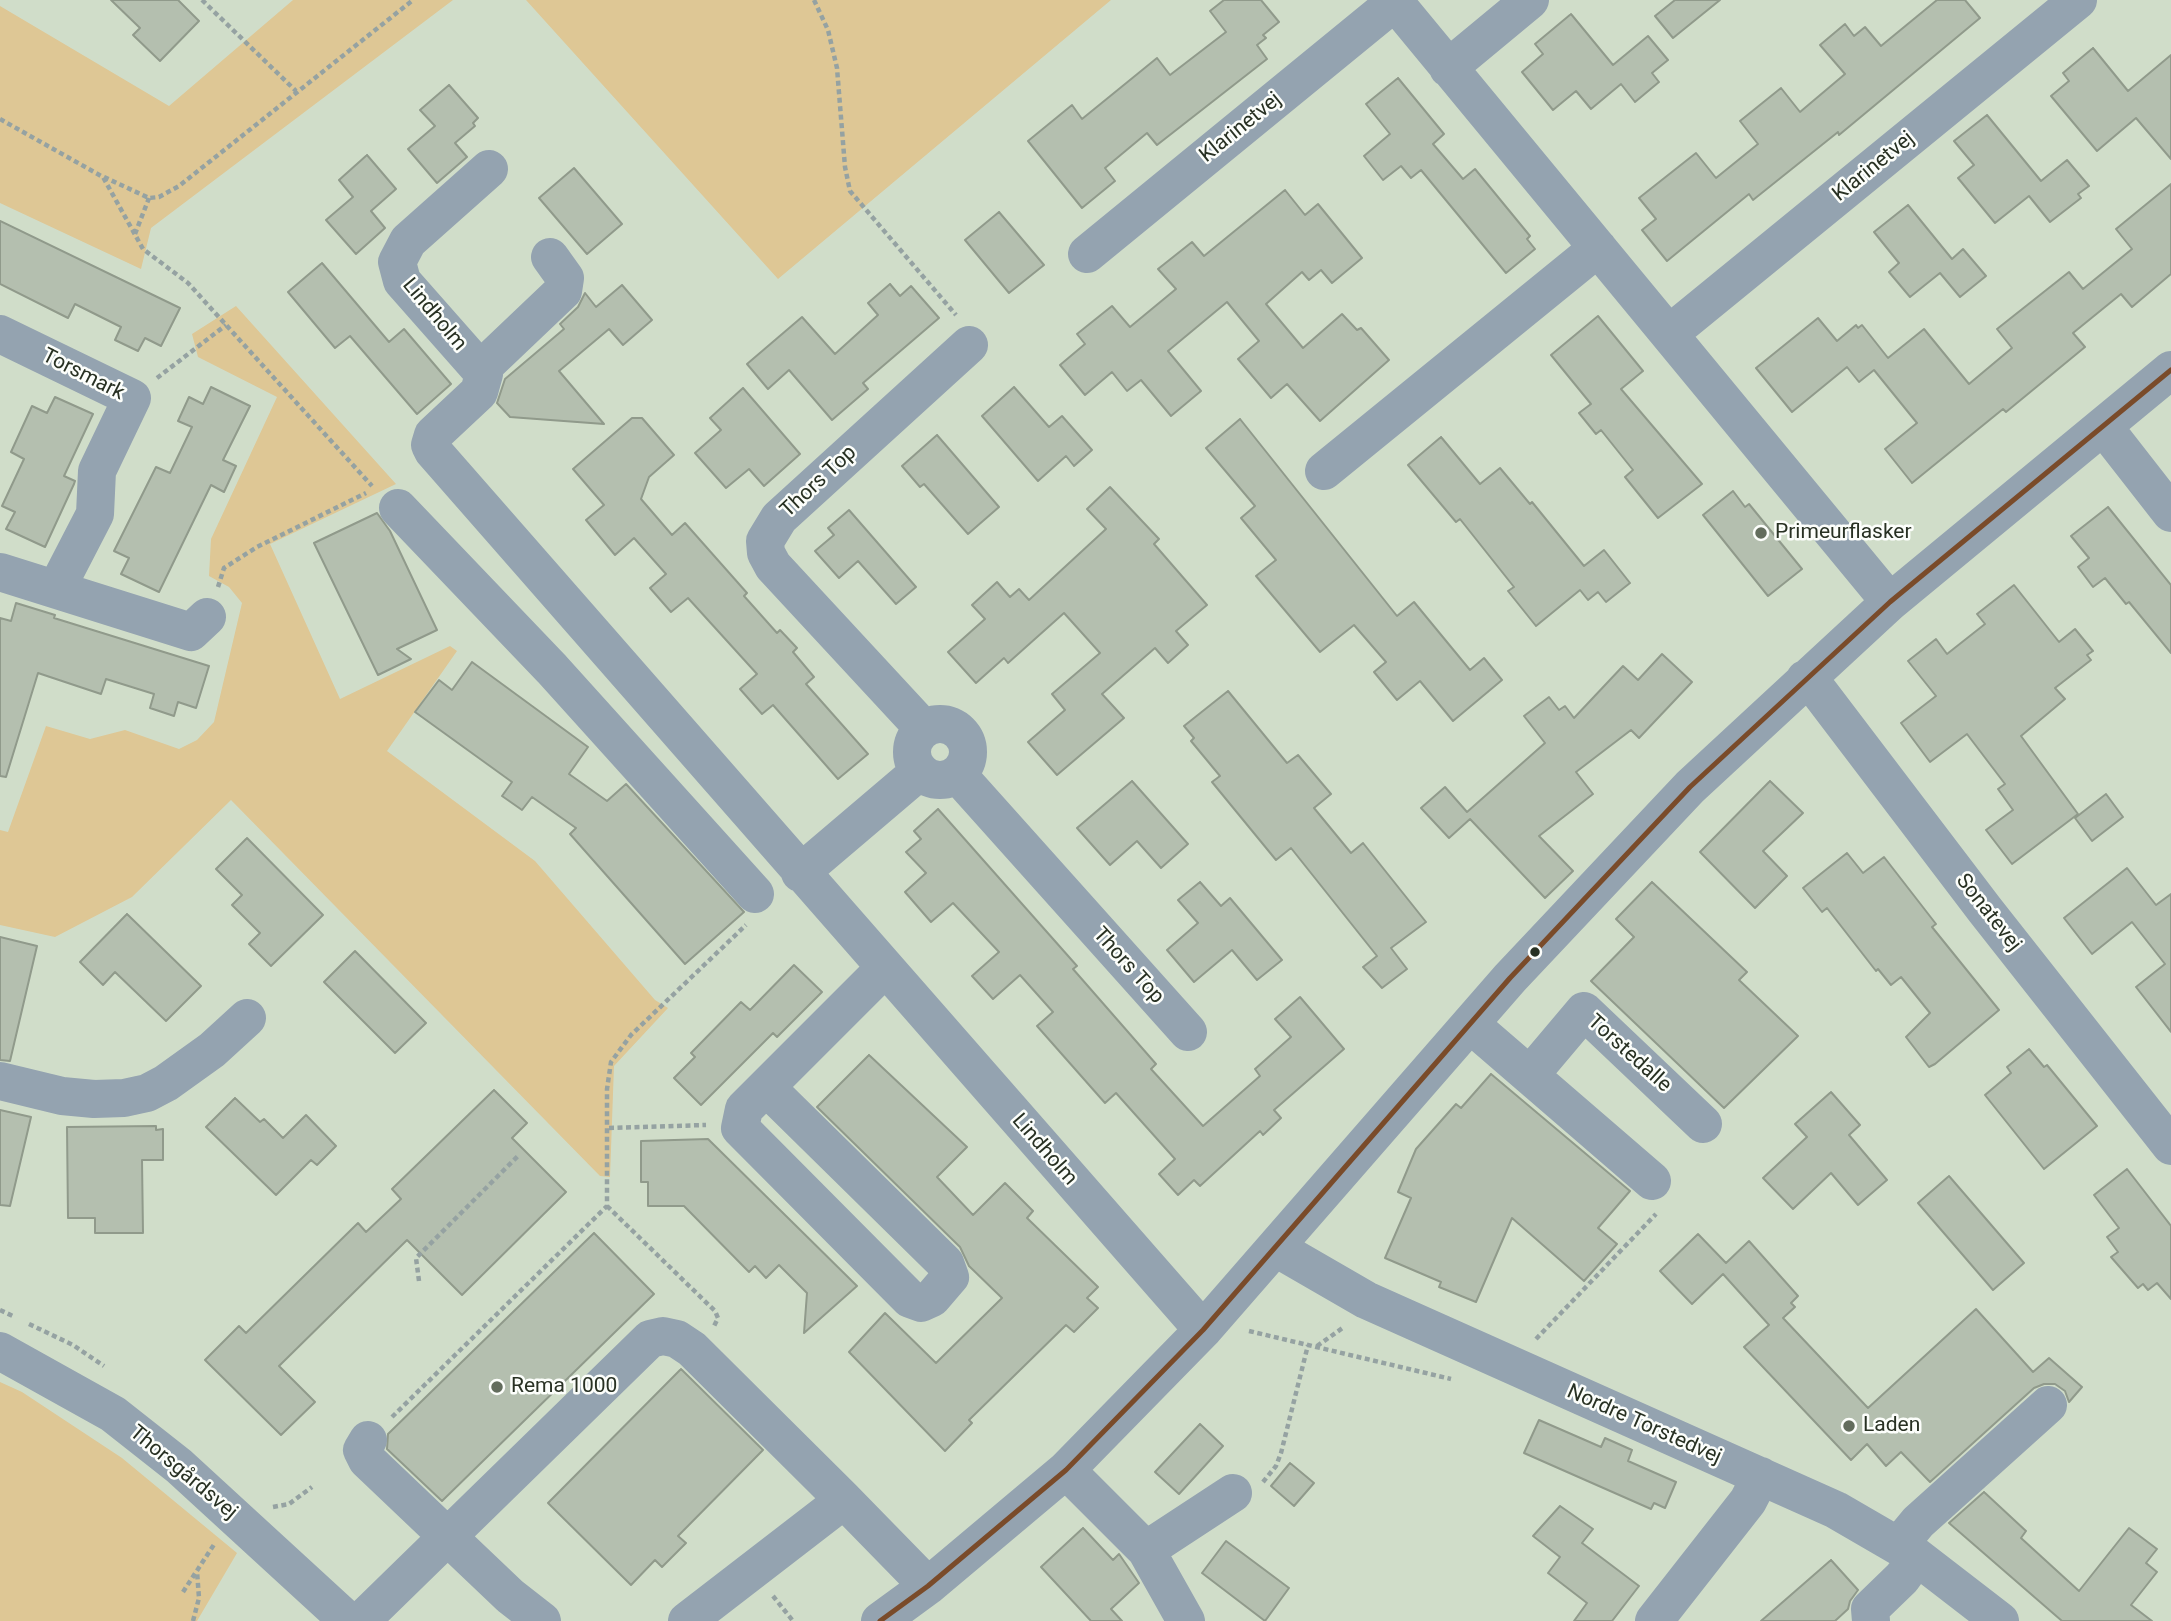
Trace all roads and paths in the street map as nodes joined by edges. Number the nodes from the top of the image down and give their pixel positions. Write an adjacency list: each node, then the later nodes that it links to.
1 (202, 0): 8 (path)
2 (413, 0): 8 (path)
3 (814, 0): 20 (path)
4 (1530, 0): 7 (street)
5 (2078, 0): 19 (street, Klarinetvej)
6 (1394, 1): 7 (street, Klarinetvej); 15 (street, Klarinetvej)
7 (1448, 68): 14 (street, Klarinetvej)
8 (296, 91): 12 (path)
9 (0, 119): 11 (path)
10 (489, 169): 21 (street, Lindholm)
11 (103, 177): 12 (path); 13 (path)
12 (149, 198): 13 (path)
13 (135, 235): 17 (path)
14 (1598, 248): 19 (street, Klarinetvej); 25 (street)
15 (1087, 254)
16 (550, 257): 21 (street, Lindholm)
17 (226, 325): 23 (path); 26 (path)
18 (0, 334): 23 (street, Torsmark)
19 (1669, 334): 32 (street, Klarinetvej)
20 (969, 345): 37 (street, Thors Top)
21 (481, 369): 28 (street, Lindholm)
22 (2171, 370): 24 (street)
23 (132, 398): 31 (street, Torsmark)
24 (2103, 426): 27 (street); 32 (street)
25 (1324, 471)
26 (386, 498): 30 (street); 33 (path)
27 (2171, 513)
28 (507, 535): 30 (street); 34 (street, Lindholm)
29 (0, 572): 31 (street)
30 (461, 573): 35 (street)
31 (60, 590): 33 (street)
32 (1890, 602): 36 (street)
33 (207, 617)
34 (592, 633): 35 (street); 38 (street, Lindholm)
35 (552, 669): 39 (street)
36 (1805, 679): 44 (street); 52 (street, Sonatevej)
37 (938, 773): 40 (street); 45 (street, Thors Top)
38 (738, 802): 39 (street); 40 (street, Lindholm)
39 (702, 836): 41 (street)
40 (800, 873): 42 (street, Lindholm)
41 (754, 906): 51 (path)
42 (884, 969): 48 (street); 60 (street, Lindholm)
43 (247, 1018): 47 (street)
44 (1470, 1024): 46 (street); 58 (street)
45 (1188, 1032)
46 (1530, 1075): 50 (street, Torstedalle); 55 (street)
47 (0, 1081)
48 (766, 1087): 49 (street); 54 (street)
49 (739, 1122): 51 (path); 56 (street)
50 (1703, 1124)
51 (609, 1128): 57 (path)
52 (2171, 1146)
53 (519, 1155): 59 (path)
54 (844, 1163): 56 (street); 56 (street)
55 (1652, 1181): 64 (path)
56 (808, 1198)
57 (607, 1206): 62 (path); 67 (path)
58 (1276, 1248): 60 (street); 64 (street, Nordre Torstedvej)
59 (419, 1281)
60 (1207, 1326): 61 (path); 68 (street)
61 (1308, 1345): 65 (path); 71 (path)
62 (692, 1349): 72 (street); 74 (street)
63 (0, 1351): 73 (street, Thorsgårdsvej)
64 (1511, 1365): 69 (street, Nordre Torstedvej)
65 (1459, 1380)
66 (2048, 1405): 76 (street)
67 (368, 1440): 74 (street)
68 (1066, 1470): 75 (street); 78 (street)
69 (1761, 1476): 76 (street, Nordre Torstedvej); 87 (street)
70 (312, 1487): 73 (path)
71 (1233, 1493): 75 (street)
72 (844, 1500): 78 (street); 84 (street)
73 (252, 1512): 77 (path); 81 (street, Thorsgårdsvej)
74 (446, 1536): 82 (street); 83 (street)
75 (1146, 1550): 86 (street)
76 (1908, 1551): 88 (street); 89 (street, Nordre Torstedvej)
77 (197, 1570): 79 (path); 80 (path)
78 (928, 1586): 85 (street)
79 (183, 1592)
80 (193, 1621)
81 (348, 1621)
82 (360, 1621)
83 (542, 1621)
84 (687, 1621)
85 (880, 1621)
86 (1186, 1621)
87 (1654, 1621)
88 (1871, 1621)
89 (2000, 1621)

